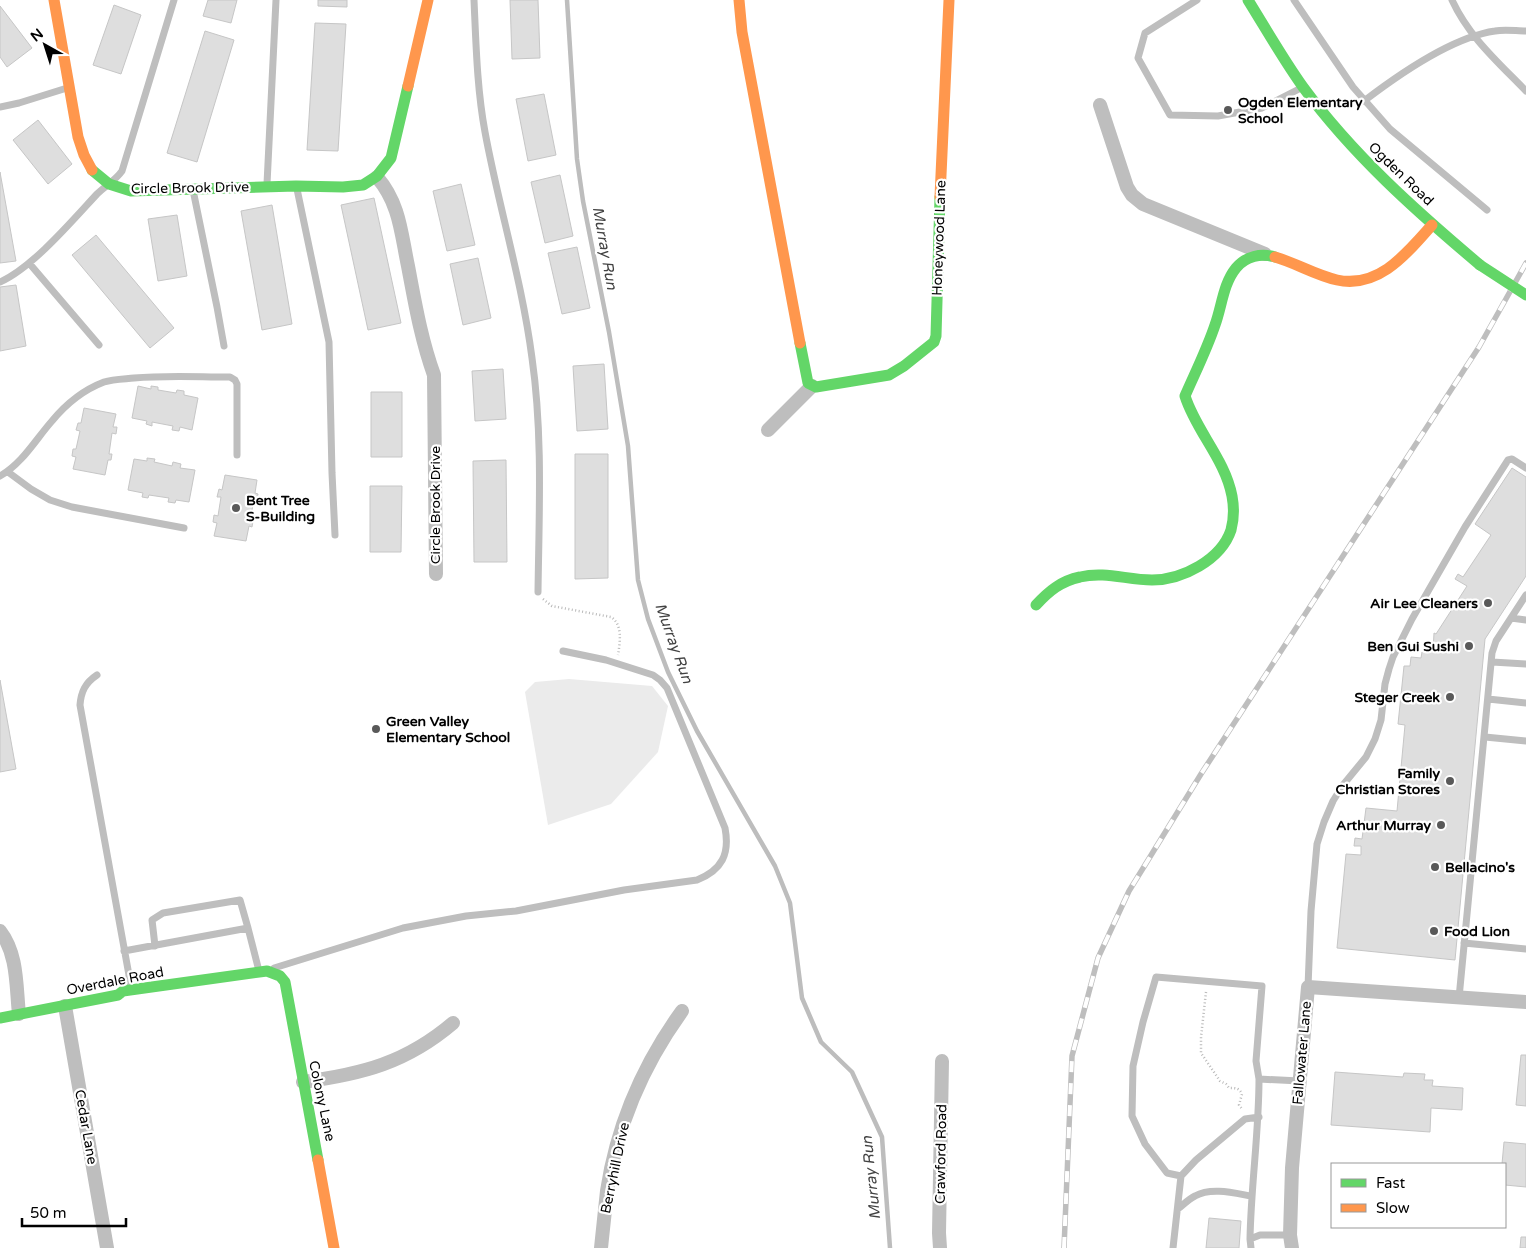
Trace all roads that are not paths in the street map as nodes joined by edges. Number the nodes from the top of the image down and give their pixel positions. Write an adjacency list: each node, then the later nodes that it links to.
1 (54, 0): 14 (street, Circle Brook Drive)
2 (174, 0): 21 (lane)
3 (276, 0): 23 (lane)
4 (428, 0): 20 (street)
5 (474, 0): 42 (lane)
6 (739, 0): 33 (street)
7 (949, 0): 33 (street, Honeywood Lane)
8 (1197, 0): 15 (lane)
9 (1248, 0): 15 (street, Ogden Road)
10 (1294, 0): 17 (lane)
11 (1452, 0): 13 (lane)
12 (1526, 31): 13 (lane)
13 (1473, 36): 16 (lane); 17 (lane)
14 (69, 87): 19 (lane); 21 (street, Circle Brook Drive)
15 (1303, 87): 26 (street, Ogden Road)
16 (1526, 91)
17 (1364, 100): 25 (lane)
18 (1100, 105): 27 (street)
19 (0, 107)
20 (377, 177): 22 (street, Circle Brook Drive); 41 (street, Circle Brook Drive)
21 (109, 184): 24 (street, Circle Brook Drive); 28 (lane)
22 (297, 186): 23 (street, Circle Brook Drive); 40 (lane)
23 (267, 187): 24 (street, Circle Brook Drive)
24 (193, 190): 32 (lane)
25 (1487, 210)
26 (1432, 225): 27 (street); 30 (street, Ogden Road, bridge)
27 (1265, 254): 44 (street)
28 (29, 263): 29 (lane); 31 (lane)
29 (0, 282)
30 (1526, 295)
31 (99, 345)
32 (224, 346)
33 (812, 386): 34 (street)
34 (768, 430)
35 (238, 455): 37 (lane)
36 (1526, 468): 62 (lane)
37 (8, 472): 38 (lane); 39 (lane)
38 (0, 476)
39 (184, 528)
40 (335, 535)
41 (436, 574)
42 (538, 592)
43 (1526, 595): 45 (lane)
44 (1036, 606)
45 (1511, 618): 46 (lane); 48 (lane)
46 (1526, 620)
47 (563, 651): 61 (lane)
48 (1492, 662): 49 (lane); 51 (lane)
49 (1526, 664)
50 (97, 676): 60 (lane)
51 (1488, 698): 52 (lane); 53 (lane)
52 (1526, 703)
53 (1485, 737): 54 (lane); 57 (lane)
54 (1526, 741)
55 (248, 928): 58 (lane); 58 (lane); 61 (lane)
56 (0, 931): 68 (street)
57 (1464, 943): 59 (lane); 64 (lane)
58 (155, 946): 60 (lane)
59 (1526, 949)
60 (124, 952): 63 (lane)
61 (263, 971): 63 (street, Overdale Road); 74 (street, Colony Lane)
62 (1308, 987): 64 (street, Fallowater Lane); 73 (street, Fallowater Lane)
63 (123, 991): 66 (street, Overdale Road)
64 (1459, 998): 65 (street, Fallowater Lane)
65 (1526, 1002)
66 (65, 1006): 68 (street, Overdale Road); 81 (street, Cedar Lane)
67 (682, 1011): 83 (street, Berryhill Drive)
68 (19, 1014): 69 (street, Overdale Road)
69 (0, 1018)
70 (453, 1023): 74 (street)
71 (942, 1061): 84 (street, Crawford Road)
72 (1259, 1079): 73 (lane); 75 (lane); 76 (lane)
73 (1300, 1081): 80 (street, Fallowater Lane)
74 (303, 1082): 82 (street, Colony Lane)
75 (1259, 1117): 76 (lane); 77 (lane)
76 (1181, 1176): 78 (lane)
77 (1251, 1196): 78 (lane); 79 (lane)
78 (1179, 1208): 85 (lane)
79 (1250, 1239): 80 (lane); 86 (lane)
80 (1291, 1242)
81 (107, 1248)
82 (334, 1248)
83 (601, 1248)
84 (940, 1248)
85 (1173, 1248)
86 (1251, 1248)

